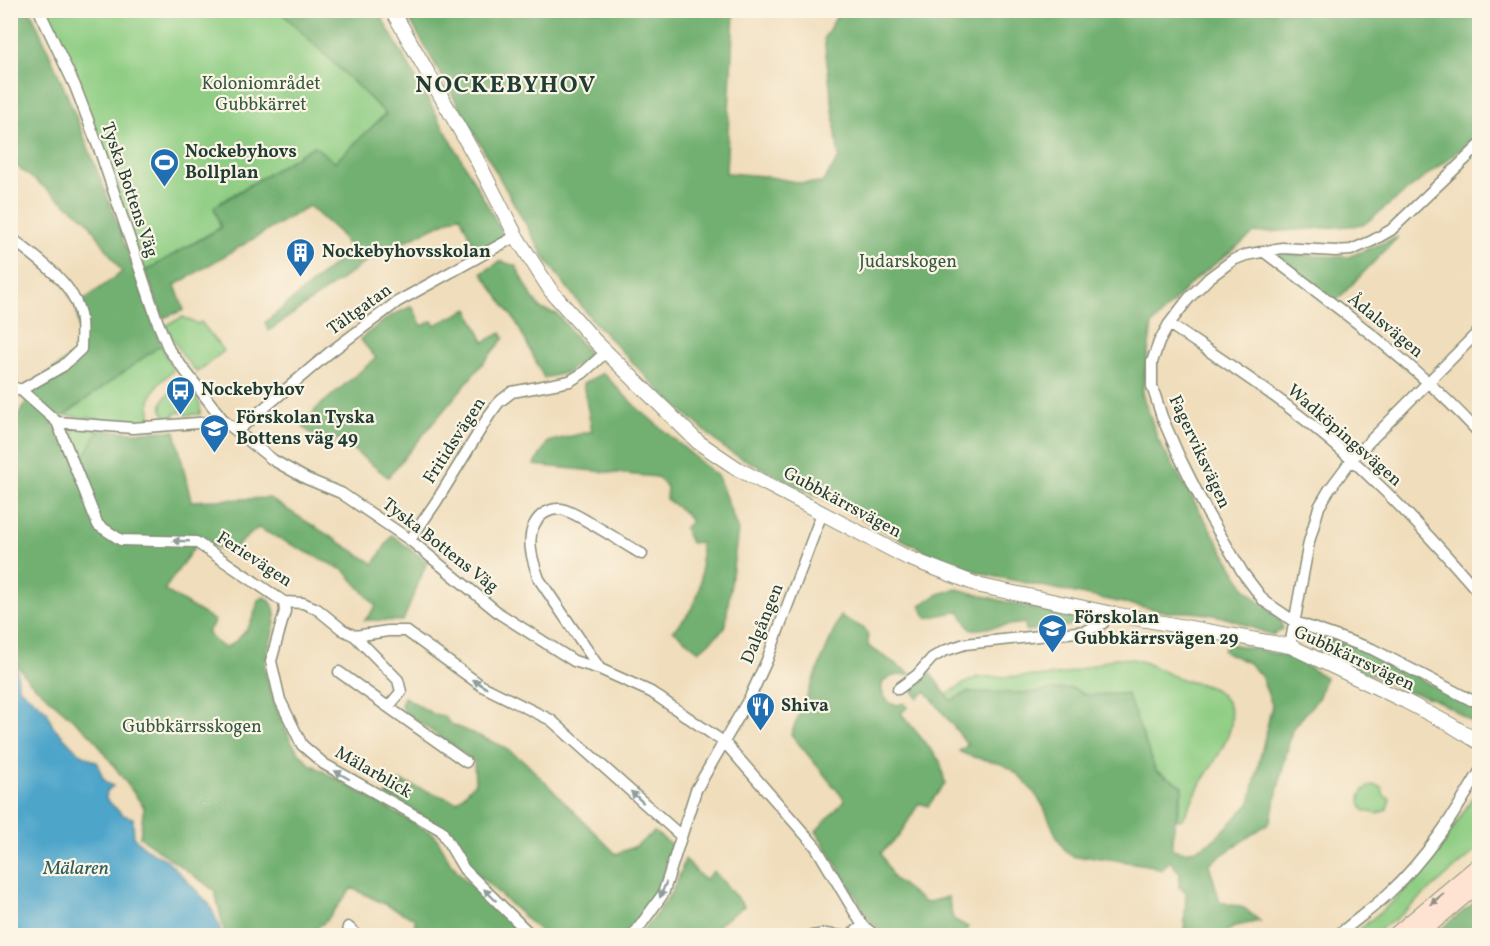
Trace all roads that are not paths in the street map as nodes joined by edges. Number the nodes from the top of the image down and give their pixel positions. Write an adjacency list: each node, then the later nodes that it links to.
1 (39, 10): 12 (street, Tyska Bottens Väg)
2 (392, 10): 4 (street, Gubbkärrsvägen)
3 (1479, 145): 6 (street, Fagerviksvägen)
4 (516, 236): 9 (street, Gubbkärrsvägen); 14 (street, Tältgatan)
5 (10, 237): 11 (street)
6 (1263, 251): 7 (street, Fagerviksvägen); 10 (street, Ådalsvägen)
7 (1169, 324): 16 (street, Wadköpingsvägen); 23 (street, Fagerviksvägen)
8 (1479, 330): 10 (street)
9 (606, 352): 17 (street, Gubbkärrsvägen); 18 (street, Fritidsvägen)
10 (1428, 383): 15 (street, Ådalsvägen); 16 (street)
11 (16, 388): 13 (street, Ferievägen)
12 (224, 421): 13 (street); 14 (street, Tyska Bottens Väg)
13 (57, 422): 21 (street, Ferievägen, one-way to 13)
14 (237, 430): 18 (street, Tyska Bottens Väg)
15 (1479, 435)
16 (1352, 459): 20 (street, Wadköpingsvägen); 23 (street)
17 (822, 513): 22 (street, Gubbkärrsvägen); 31 (street, Dalgången)
18 (410, 540): 26 (street, Tyska Bottens Väg)
19 (642, 554): 26 (street)
20 (1479, 594)
21 (284, 602): 24 (street, Ferievägen); 41 (street, Mälarblick, one-way to 21)
22 (1108, 613): 25 (street, Gubbkärrsvägen); 28 (street)
23 (1295, 622): 25 (street); 29 (street, Fagerviksvägen)
24 (356, 636): 30 (street, Ferievägen); 35 (street, one-way to 24)
25 (1290, 646): 32 (street, Gubbkärrsvägen)
26 (600, 669): 31 (street, Tyska Bottens Väg)
27 (339, 672): 30 (street)
28 (898, 689)
29 (1479, 699)
30 (388, 707): 33 (street)
31 (725, 743): 35 (street); 38 (street, Tyska Bottens Väg)
32 (1479, 743)
33 (466, 762)
34 (1479, 771): 47 (street)
35 (681, 836): 42 (street, one-way to 42)
36 (1479, 864): 48 (main road, one-way to 48)
37 (1479, 883): 49 (main road)
38 (863, 926): 45 (street); 46 (street, Tyska Bottens Väg)
39 (348, 927): 40 (street)
40 (358, 936)
41 (532, 936)
42 (632, 936)
43 (812, 936): 44 (street)
44 (842, 936)
45 (849, 936)
46 (876, 936)
47 (1337, 936)
48 (1394, 936)
49 (1417, 936)

